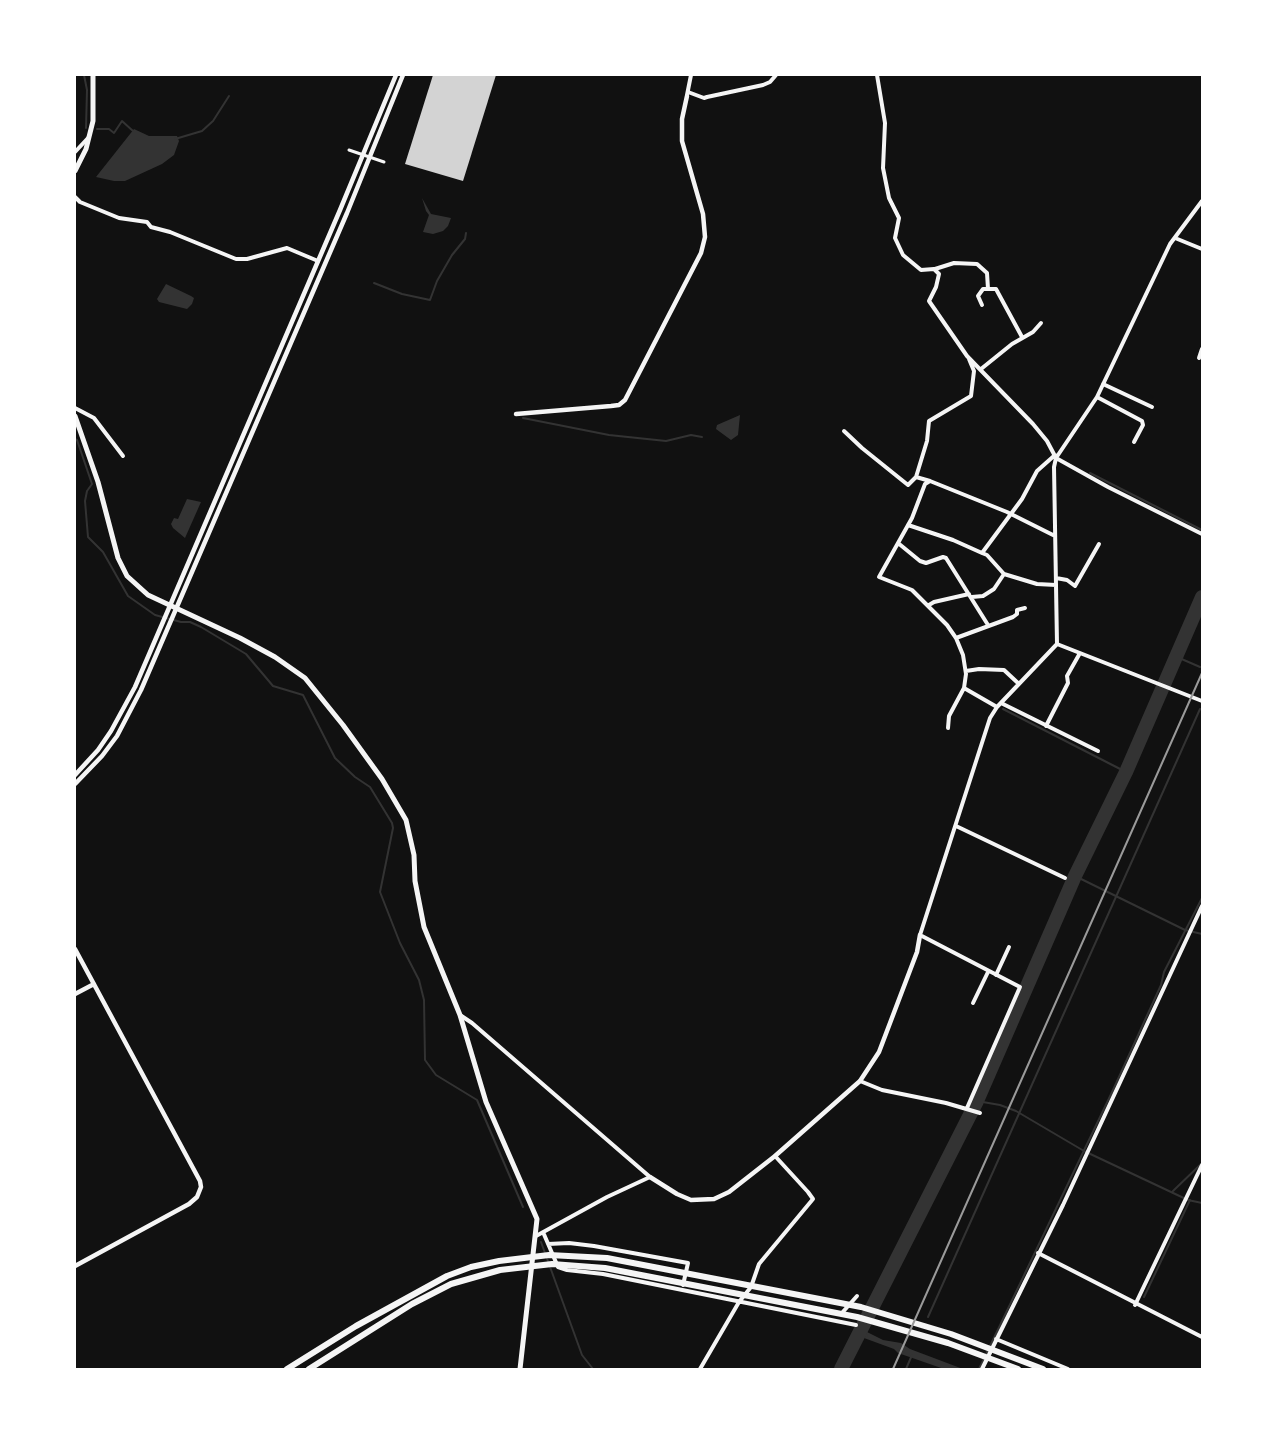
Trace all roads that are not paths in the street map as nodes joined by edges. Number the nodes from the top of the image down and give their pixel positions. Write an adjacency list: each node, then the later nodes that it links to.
1 (93, 75): 8 (main road)
2 (396, 75): 17 (street)
3 (403, 75): 65 (street)
4 (691, 75): 7 (street)
5 (776, 75): 7 (street)
6 (877, 75): 18 (street)
7 (687, 94): 31 (street)
8 (90, 136): 10 (street); 12 (main road)
9 (349, 151): 11 (street)
10 (75, 152)
11 (384, 162)
12 (75, 171)
13 (75, 197): 17 (street)
14 (1202, 201): 15 (street)
15 (1175, 238): 16 (street); 27 (street)
16 (1202, 249)
17 (318, 261): 64 (street)
18 (934, 269): 19 (street); 24 (street)
19 (988, 289): 20 (street); 22 (street)
20 (982, 305)
21 (1041, 323): 22 (street)
22 (1022, 337): 26 (street)
23 (1202, 349): 25 (street)
24 (967, 356): 26 (street); 37 (street)
25 (1198, 357)
26 (981, 369): 36 (street)
27 (1103, 384): 28 (street); 29 (street)
28 (1097, 397): 34 (street); 36 (street)
29 (1152, 407)
30 (75, 408): 35 (street)
31 (516, 414)
32 (75, 416): 77 (main road)
33 (844, 431): 37 (street)
34 (1134, 442)
35 (123, 456)
36 (1056, 457): 39 (street); 41 (street); 42 (street)
37 (915, 477): 38 (street)
38 (930, 481): 39 (street); 40 (street)
39 (1011, 514): 42 (street); 45 (street)
40 (908, 525): 43 (street); 45 (street)
41 (1202, 534)
42 (1055, 536): 47 (street)
43 (898, 543): 49 (street); 50 (street)
44 (1099, 544): 47 (street)
45 (982, 554): 46 (street)
46 (1004, 574): 48 (street); 49 (street)
47 (1056, 578): 48 (street)
48 (1056, 585): 54 (street)
49 (970, 595): 50 (street); 52 (street)
50 (929, 605): 53 (street)
51 (1025, 608): 52 (street)
52 (988, 625): 53 (street)
53 (956, 638): 56 (street)
54 (1057, 644): 55 (street); 57 (street)
55 (1080, 653): 59 (street); 61 (street)
56 (966, 671): 57 (street); 58 (street)
57 (1019, 684): 60 (street)
58 (964, 688): 60 (street); 62 (street)
59 (1202, 701)
60 (999, 705): 61 (street); 66 (street)
61 (1046, 726): 63 (street)
62 (948, 728)
63 (1098, 751)
64 (75, 775)
65 (75, 784)
66 (956, 826): 67 (street); 69 (street)
67 (1065, 878)
68 (1202, 906): 87 (street)
69 (920, 935): 72 (street); 78 (street)
70 (1009, 947): 73 (street)
71 (75, 949): 74 (street)
72 (988, 972): 73 (street); 76 (street)
73 (996, 975): 79 (street)
74 (94, 984): 75 (street); 88 (street)
75 (75, 994)
76 (973, 1004)
77 (460, 1015): 83 (street); 85 (main road)
78 (860, 1082): 79 (street); 81 (street)
79 (967, 1108): 80 (street)
80 (980, 1113)
81 (775, 1156): 83 (street); 91 (street)
82 (1202, 1165): 92 (street)
83 (650, 1177): 84 (street)
84 (543, 1232): 85 (street); 86 (street)
85 (536, 1236): 100 (main road)
86 (548, 1244): 89 (street); 89 (street)
87 (1038, 1253): 92 (street); 96 (street)
88 (75, 1266)
89 (682, 1291): 91 (street)
90 (857, 1296): 93 (street)
91 (739, 1302): 93 (street); 101 (street)
92 (1135, 1305): 95 (street)
93 (834, 1321): 94 (street)
94 (856, 1325)
95 (1202, 1337)
96 (996, 1340): 97 (street); 105 (street)
97 (983, 1368): 102 (street)
98 (287, 1369): 104 (main road)
99 (309, 1369): 103 (main road)
100 (520, 1369)
101 (700, 1369)
102 (991, 1369)
103 (1018, 1369)
104 (1043, 1369)
105 (1068, 1369)

